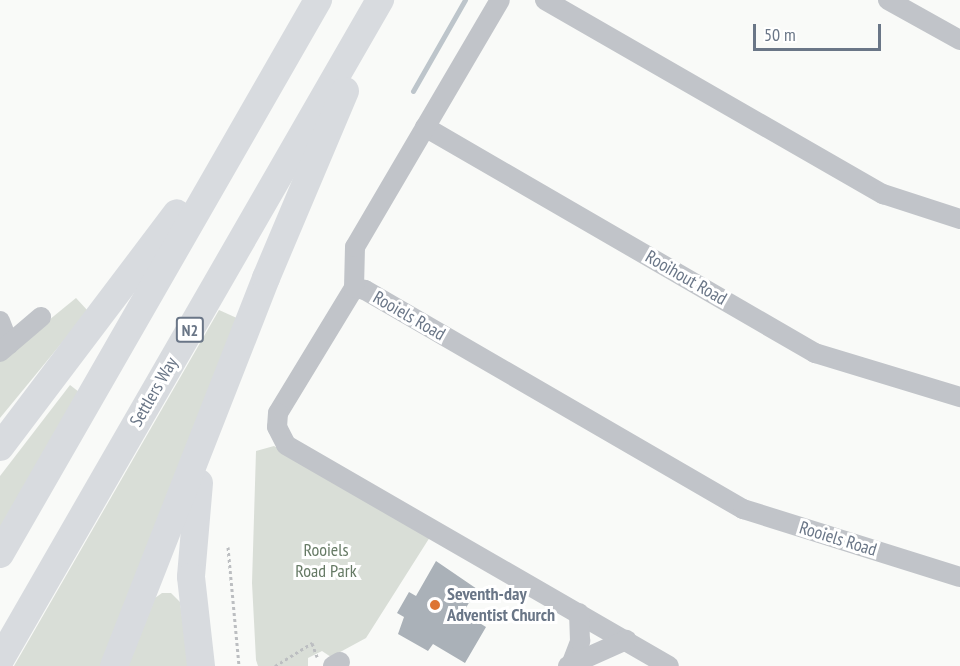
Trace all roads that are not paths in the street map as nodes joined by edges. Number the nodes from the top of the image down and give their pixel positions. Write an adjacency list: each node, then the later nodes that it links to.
1 (318, 0): 7 (highway)
2 (381, 0): 15 (highway); 21 (highway, Settlers Way / N2)
3 (500, 0): 8 (street)
4 (544, 0): 9 (street)
5 (888, 0): 6 (street)
6 (960, 40)
7 (266, 89): 16 (highway); 17 (highway)
8 (425, 127): 10 (street); 14 (street, Rooihout Road)
9 (960, 219)
10 (354, 288): 18 (street, Rooiels Road); 19 (street, Rooiels Road)
11 (41, 317): 13 (street)
12 (0, 321): 13 (street)
13 (4, 348)
14 (960, 397)
15 (213, 416): 23 (highway); 24 (highway)
16 (0, 447)
17 (0, 554)
18 (960, 577)
19 (579, 613): 20 (street, Rooiels Road); 22 (street)
20 (626, 640): 22 (street); 25 (street, Rooiels Road)
21 (0, 660)
22 (570, 665)
23 (114, 666)
24 (201, 666)
25 (669, 666)

